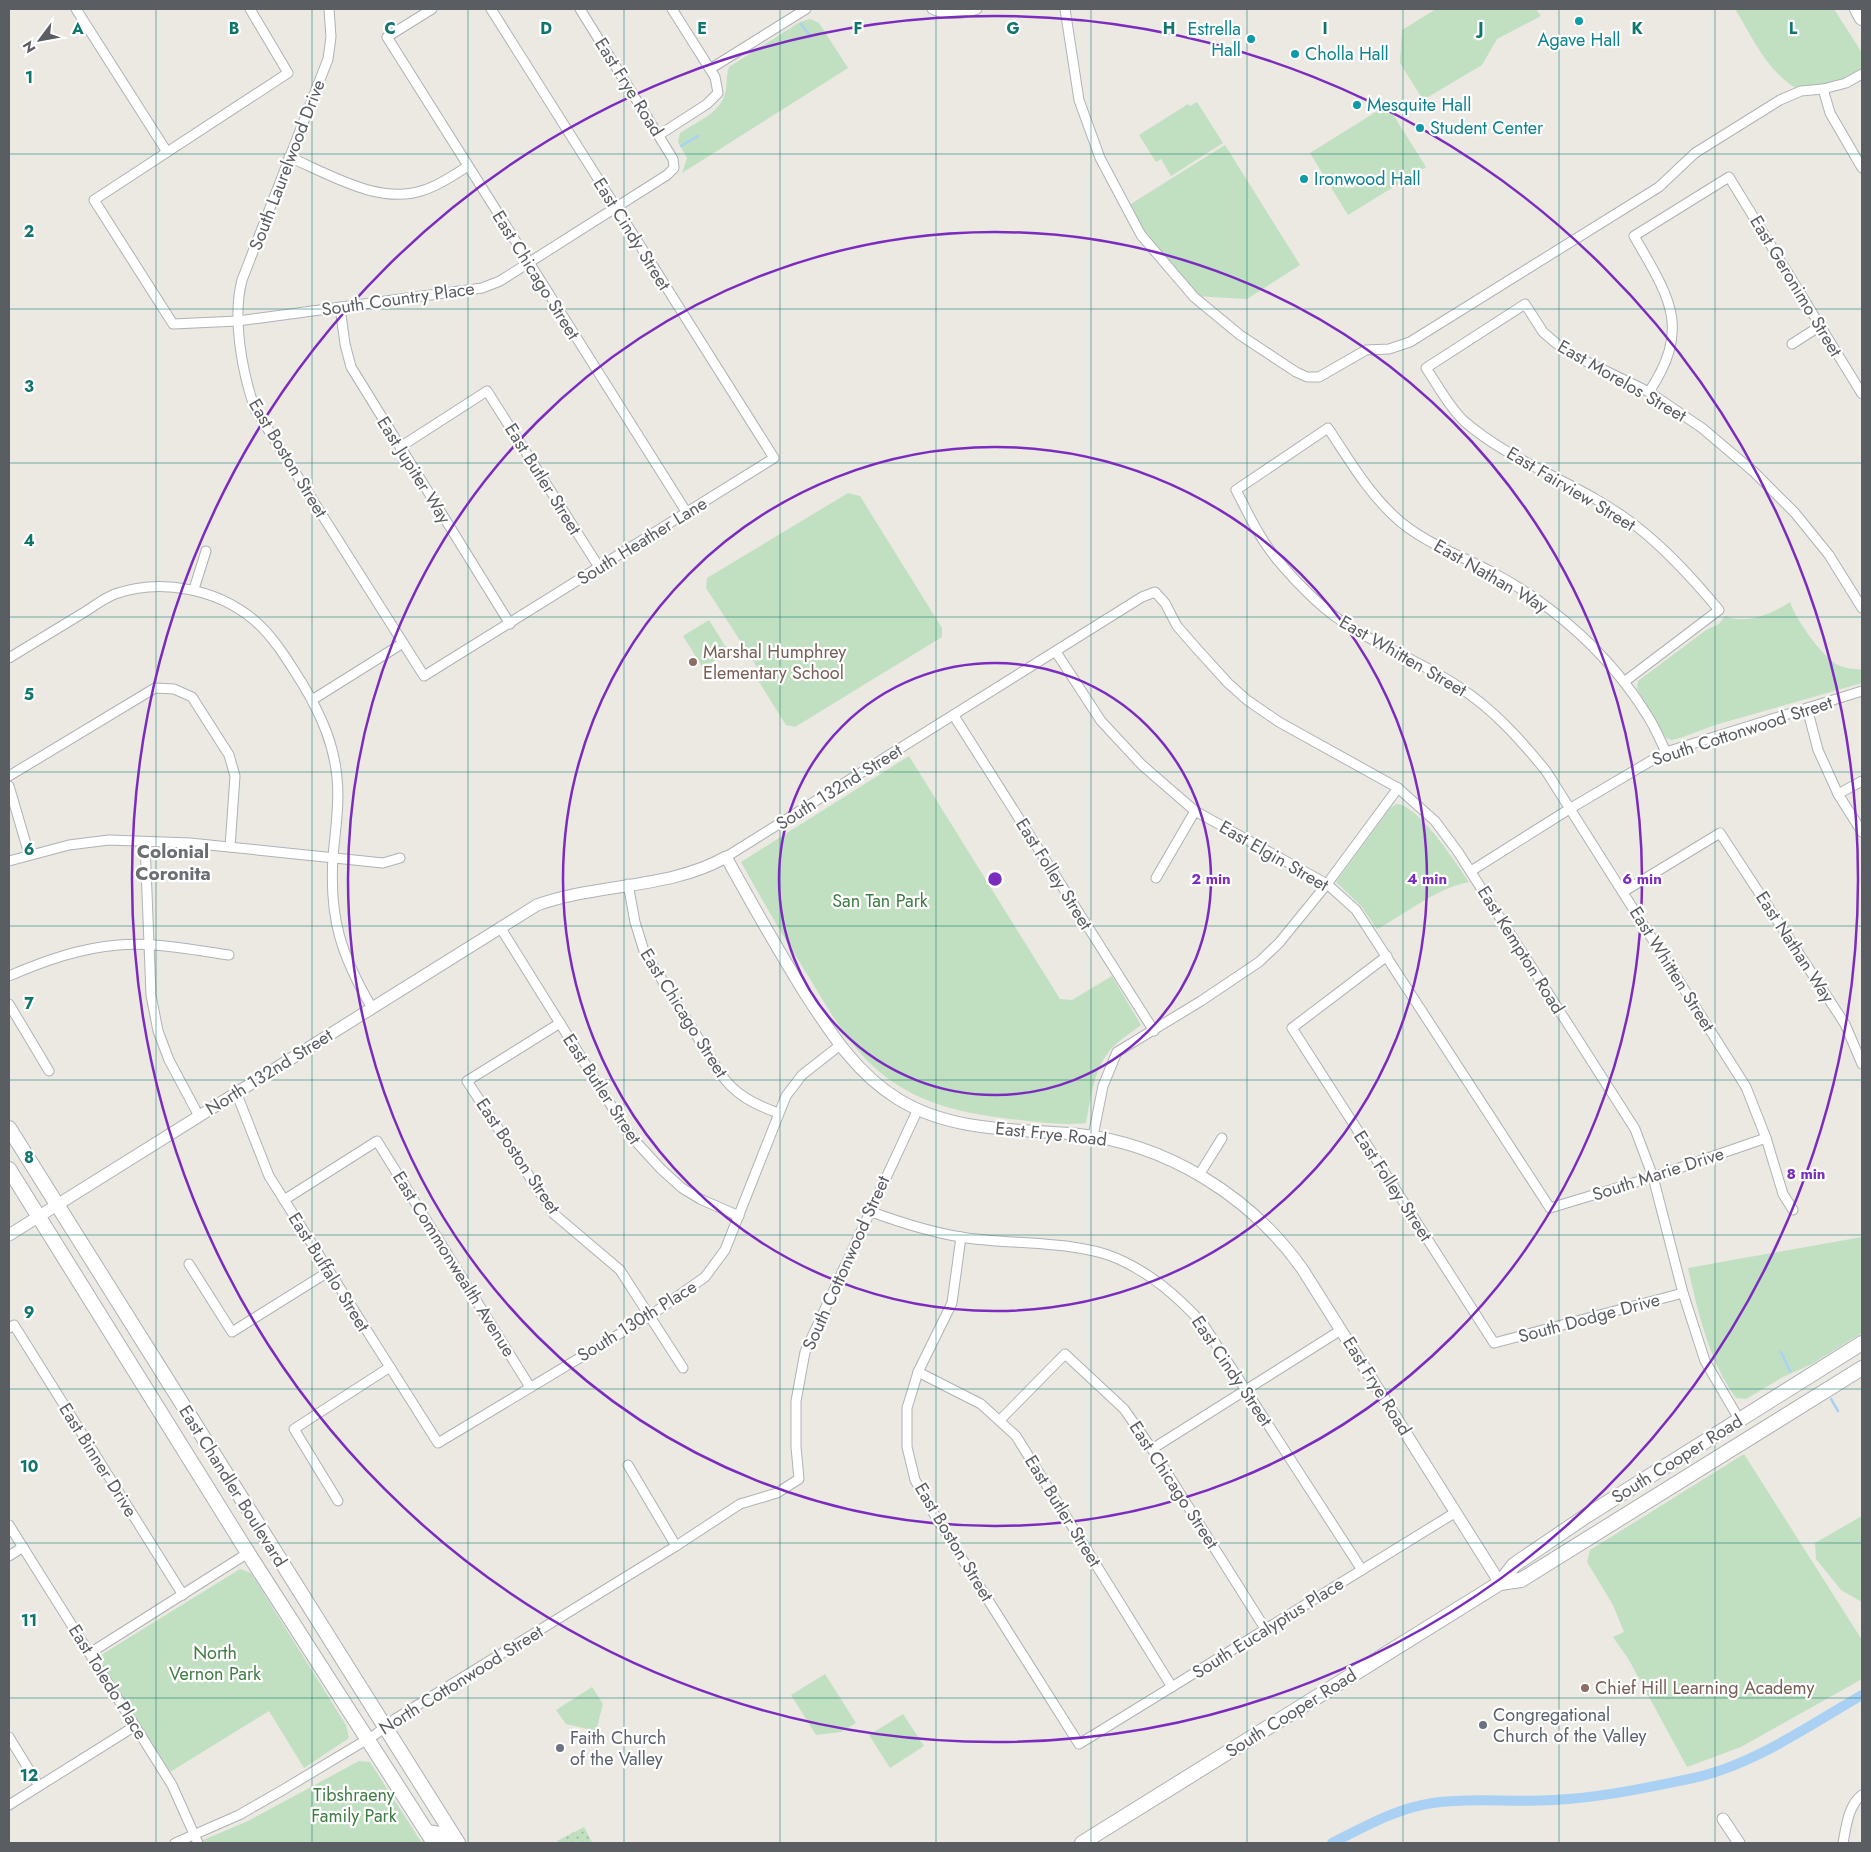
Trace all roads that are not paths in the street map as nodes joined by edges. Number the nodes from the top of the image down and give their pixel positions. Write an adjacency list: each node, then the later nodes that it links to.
1 (76, 9): 18 (street)
2 (250, 9): 18 (street)
3 (330, 9): 19 (street, South Laurelwood Drive)
4 (432, 9): 20 (street, East Chicago Street)
5 (491, 9): 23 (street, East Cindy Street)
6 (580, 9): 17 (street, East Frye Road)
7 (672, 9): 14 (street)
8 (806, 9): 14 (street)
9 (932, 9): 10 (street)
10 (977, 9)
11 (1065, 9): 16 (street)
12 (1857, 9): 13 (main road)
13 (1862, 18)
14 (710, 69): 17 (street)
15 (1862, 74): 16 (street)
16 (1823, 89): 22 (street)
17 (659, 135): 21 (street, East Frye Road)
18 (167, 152): 27 (street)
19 (289, 157): 20 (street); 27 (street, South Laurelwood Drive)
20 (468, 166): 24 (street, East Chicago Street)
21 (674, 168): 23 (street, South Country Place)
22 (1862, 168)
23 (615, 208): 24 (street, South Country Place); 34 (street, East Cindy Street)
24 (528, 263): 26 (street, South Country Place); 35 (street, East Chicago Street)
25 (1526, 304): 30 (street, East Morelos Street); 45 (street, East Fairview Street)
26 (340, 307): 27 (street, South Country Place); 33 (street, East Jupiter Way)
27 (238, 321): 42 (street, East Boston Street)
28 (1820, 326): 29 (street); 30 (street, East Geronimo Street); 31 (street, East Geronimo Street)
29 (1792, 344)
30 (1649, 392): 40 (street, East Morelos Street)
31 (1862, 394)
32 (1328, 428): 45 (street, East Nathan Way); 56 (street, East Whitten Street)
33 (400, 447): 37 (street, East Butler Street); 41 (street, East Jupiter Way)
34 (774, 458): 35 (street, South Heather Lane)
35 (687, 513): 37 (street, South Heather Lane)
36 (206, 551): 38 (street)
37 (599, 567): 41 (street, South Heather Lane)
38 (194, 589): 44 (street); 47 (street)
39 (1155, 592): 43 (street, South 132nd Street); 54 (street, East Kempton Road)
40 (1862, 608)
41 (510, 624): 42 (street, East Boston Street)
42 (403, 642): 47 (street)
43 (1056, 652): 49 (street, South 132nd Street); 57 (street, East Elgin Street)
44 (9, 658)
45 (1624, 682): 50 (street, East Nathan Way)
46 (1862, 691): 48 (street, South Cottonwood Street)
47 (312, 700): 63 (street)
48 (1807, 708): 50 (street, South Cottonwood Street); 55 (street)
49 (954, 716): 62 (street, South 132nd Street); 79 (street, East Folley Street)
50 (1666, 752): 56 (street, South Cottonwood Street)
51 (9, 776): 60 (street)
52 (1862, 781): 55 (street)
53 (9, 786): 61 (street)
54 (1398, 788): 66 (street, East Kempton Road); 69 (street)
55 (1838, 794): 58 (street)
56 (1571, 808): 66 (street, South Cottonwood Street); 70 (street, East Whitten Street)
57 (1195, 811): 67 (street); 69 (street, East Elgin Street)
58 (1862, 832)
59 (145, 842): 60 (street); 61 (street); 72 (street)
60 (230, 847): 63 (street)
61 (29, 854): 65 (street)
62 (726, 857): 68 (street, South 132nd Street); 80 (street, East Frye Road)
63 (333, 858): 64 (street); 77 (street)
64 (400, 858)
65 (9, 861)
66 (1471, 871): 93 (street, East Kempton Road)
67 (1156, 878)
68 (628, 884): 71 (street, South 132nd Street); 85 (street, East Chicago Street)
69 (1327, 884): 74 (street, East Elgin Street); 79 (street)
70 (1624, 892): 81 (street, East Nathan Way); 90 (street, East Whitten Street)
71 (500, 927): 77 (street, North 132nd Street); 78 (street, East Butler Street)
72 (151, 945): 73 (street); 75 (street); 86 (street)
73 (229, 955)
74 (1387, 956): 96 (street, East Elgin Street); 109 (street, East Folley Street)
75 (9, 976)
76 (9, 1004): 82 (street)
77 (372, 1008): 83 (street, North 132nd Street)
78 (560, 1023): 99 (street, East Butler Street); 106 (street, East Boston Street)
79 (1154, 1031): 88 (street)
80 (839, 1046): 84 (street, East Frye Road); 85 (street, South 130th Place)
81 (1862, 1064)
82 (49, 1071)
83 (236, 1092): 86 (street, North 132nd Street); 94 (street, East Buffalo Street)
84 (918, 1109): 88 (street, East Frye Road); 98 (street, South Cottonwood Street)
85 (778, 1113): 99 (street, South 130th Place)
86 (199, 1116): 95 (street, North 132nd Street)
87 (9, 1128): 95 (main road, East Chandler Boulevard)
88 (1093, 1136): 92 (street, East Frye Road)
89 (1222, 1138): 92 (street)
90 (1766, 1138): 93 (street, South Marie Drive); 97 (street, East Whitten Street)
91 (9, 1169): 100 (main road, East Chandler Boulevard)
92 (1199, 1175): 108 (street, East Frye Road)
93 (1653, 1177): 96 (street, South Marie Drive); 105 (street, East Kempton Road)
94 (284, 1200): 104 (street, East Buffalo Street); 115 (street, East Commonwealth Avenue)
95 (57, 1206): 100 (street, North 132nd Street); 140 (main road, East Chandler Boulevard)
96 (1550, 1208)
97 (1792, 1210)
98 (869, 1211): 102 (street, East Cindy Street); 124 (street, South Cottonwood Street)
99 (738, 1216): 106 (street, South 130th Place)
100 (39, 1217): 101 (street, North 132nd Street); 131 (main road, East Chandler Boulevard)
101 (9, 1235)
102 (961, 1237): 114 (street, East Boston Street); 116 (street, East Cindy Street)
103 (190, 1264): 104 (street)
104 (328, 1272): 111 (street, East Buffalo Street)
105 (1683, 1294): 109 (street, South Dodge Drive); 118 (street, East Kempton Road)
106 (651, 1315): 112 (street, East Boston Street); 115 (street, South 130th Place)
107 (11, 1326): 135 (street, East Binner Drive)
108 (1341, 1330): 116 (street); 125 (street, East Frye Road)
109 (1494, 1343)
110 (1862, 1343): 118 (main road, South Cooper Road)
111 (390, 1367): 120 (street, East Buffalo Street); 123 (street)
112 (683, 1368)
113 (1862, 1368): 119 (main road, South Cooper Road)
114 (918, 1372): 117 (street, East Butler Street); 143 (street, East Boston Street)
115 (530, 1387): 120 (street, South 130th Place)
116 (1246, 1389): 121 (street); 133 (street, East Cindy Street)
117 (1000, 1420): 121 (street, East Chicago Street); 138 (street, East Butler Street)
118 (1739, 1420): 119 (main road); 127 (main road, South Cooper Road)
119 (1750, 1437): 130 (main road, South Cooper Road)
120 (438, 1443)
121 (1152, 1448): 136 (street, East Chicago Street)
122 (628, 1465): 128 (street)
123 (338, 1501)
124 (740, 1504): 128 (street, North Cottonwood Street)
125 (1456, 1512): 133 (street, South Eucalyptus Place); 134 (street, East Frye Road)
126 (9, 1525): 129 (street, East Toledo Place)
127 (1558, 1535): 130 (main road); 134 (main road, South Cooper Road)
128 (676, 1546): 140 (street, North Cottonwood Street)
129 (23, 1547): 132 (street); 137 (street, East Toledo Place)
130 (1568, 1551): 134 (main road, South Cooper Road)
131 (248, 1553): 135 (street); 142 (main road, East Chandler Boulevard)
132 (9, 1556)
133 (1362, 1570): 136 (street, South Eucalyptus Place)
134 (1500, 1583): 154 (main road, South Cooper Road)
135 (183, 1595): 137 (street)
136 (1266, 1630): 138 (street, South Eucalyptus Place)
137 (90, 1653): 139 (street, East Toledo Place)
138 (1172, 1687): 143 (street, South Eucalyptus Place)
139 (136, 1726): 144 (street); 148 (street, East Toledo Place)
140 (385, 1728): 142 (street, North Cottonwood Street); 153 (main road, East Chandler Boulevard)
141 (9, 1737): 144 (street)
142 (369, 1738): 148 (street, North Cottonwood Street); 149 (main road, East Chandler Boulevard)
143 (1079, 1744)
144 (39, 1786): 146 (street)
145 (1862, 1795): 156 (street)
146 (9, 1805)
147 (1723, 1819): 155 (street)
148 (194, 1834): 150 (street, North Cottonwood Street); 151 (street, East Toledo Place)
149 (430, 1838): 152 (main road)
150 (175, 1843)
151 (198, 1843)
152 (446, 1843)
153 (458, 1843)
154 (1082, 1843)
155 (1740, 1843)
156 (1843, 1843)

